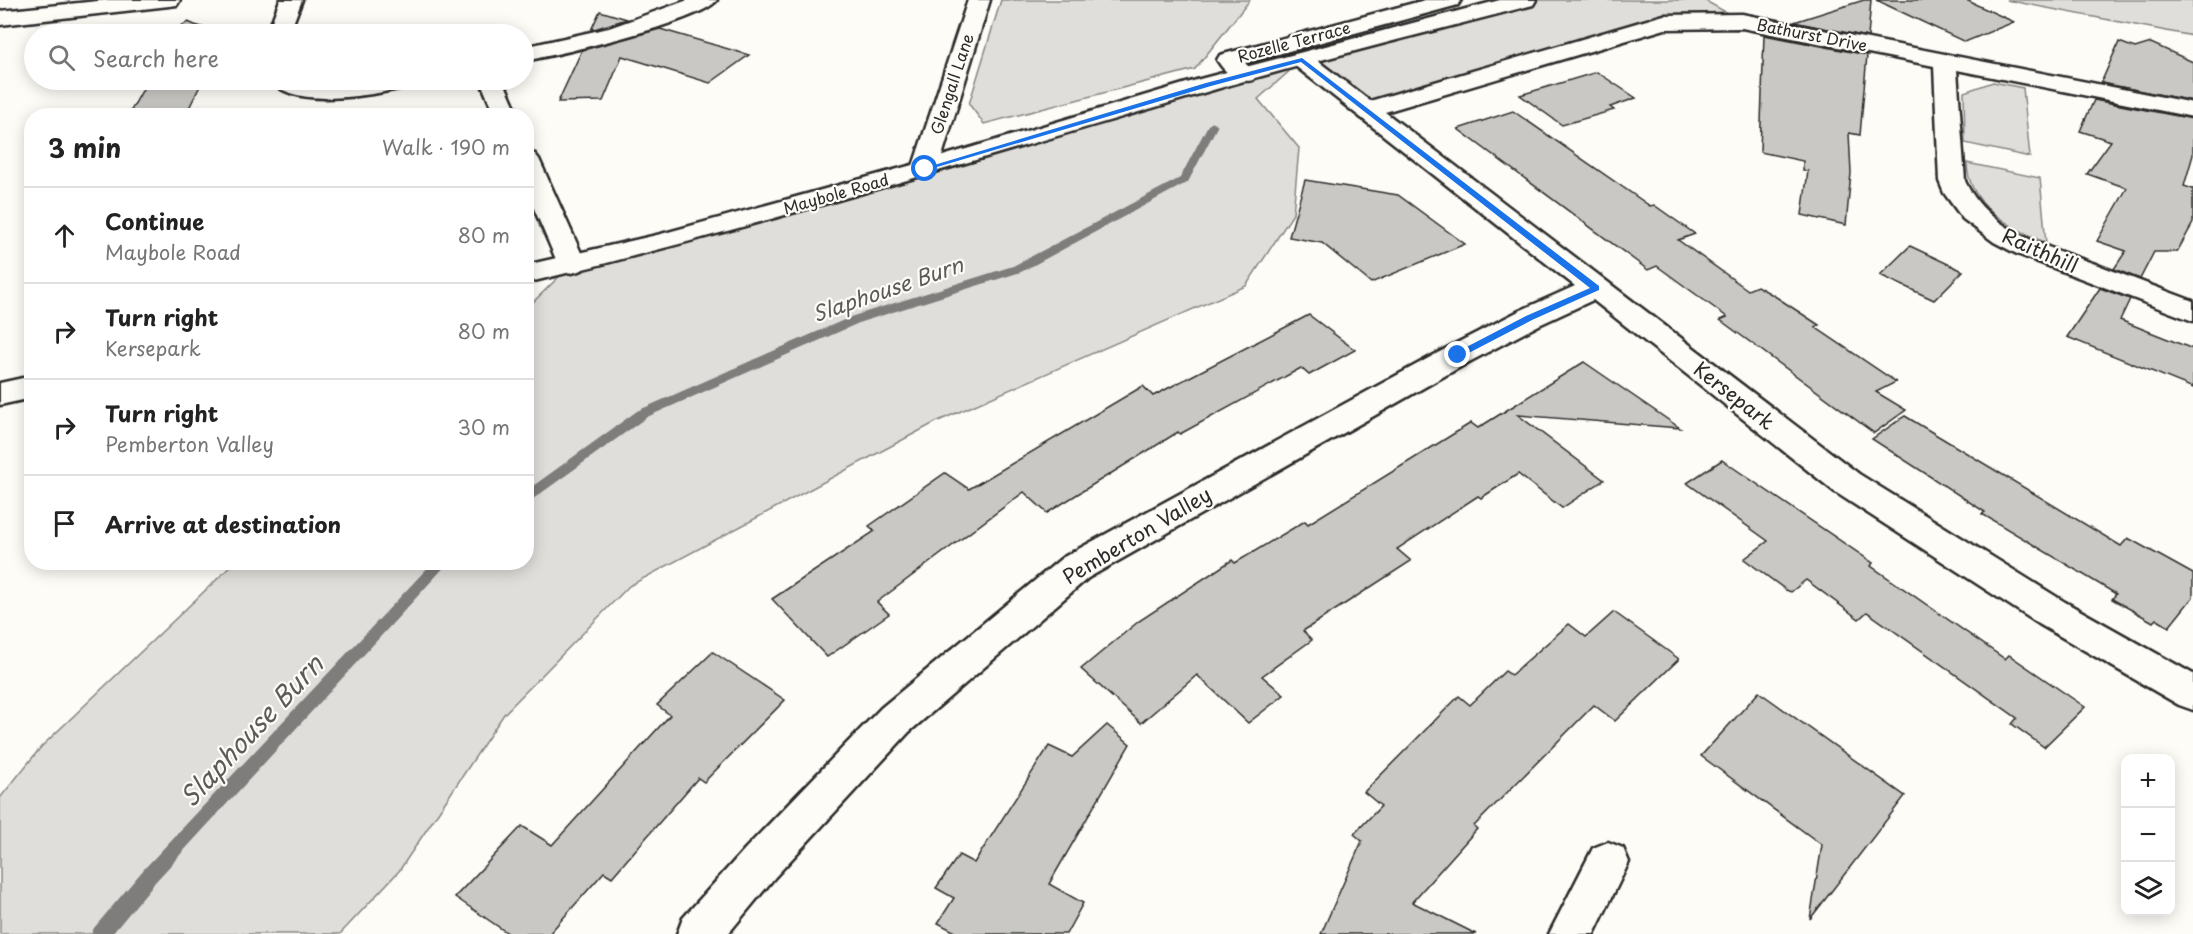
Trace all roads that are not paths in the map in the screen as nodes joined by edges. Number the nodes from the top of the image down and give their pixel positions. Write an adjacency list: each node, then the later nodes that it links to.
1 (169, 0): 7 (street)
2 (291, 0): 8 (street)
3 (706, 0): 9 (street)
4 (979, 0): 19 (street, Glengall Lane)
5 (1450, 0): 12 (street, Rozelle Terrace)
6 (1525, 0): 10 (street, Maybole Road)
7 (0, 18)
8 (282, 24)
9 (534, 52)
10 (1302, 60): 12 (street, Maybole Road); 17 (street, Kersepark)
11 (1945, 60): 17 (street, Bathurst Drive); 18 (street, Bathurst Drive); 24 (street, Raithhill)
12 (1245, 75): 19 (street, Maybole Road)
13 (323, 90): 14 (street)
14 (344, 90)
15 (496, 90): 16 (street)
16 (504, 108)
17 (1366, 110): 23 (street, Kersepark)
18 (2193, 110)
19 (925, 169): 21 (street, Maybole Road)
20 (534, 177): 21 (street)
21 (572, 264): 22 (street, Maybole Road)
22 (534, 272)
23 (1596, 288): 27 (street, Kersepark); 29 (street, Pemberton Valley)
24 (2193, 312)
25 (24, 389): 26 (street)
26 (0, 394)
27 (2193, 693)
28 (1608, 862): 30 (street)
29 (699, 934)
30 (1571, 934)

